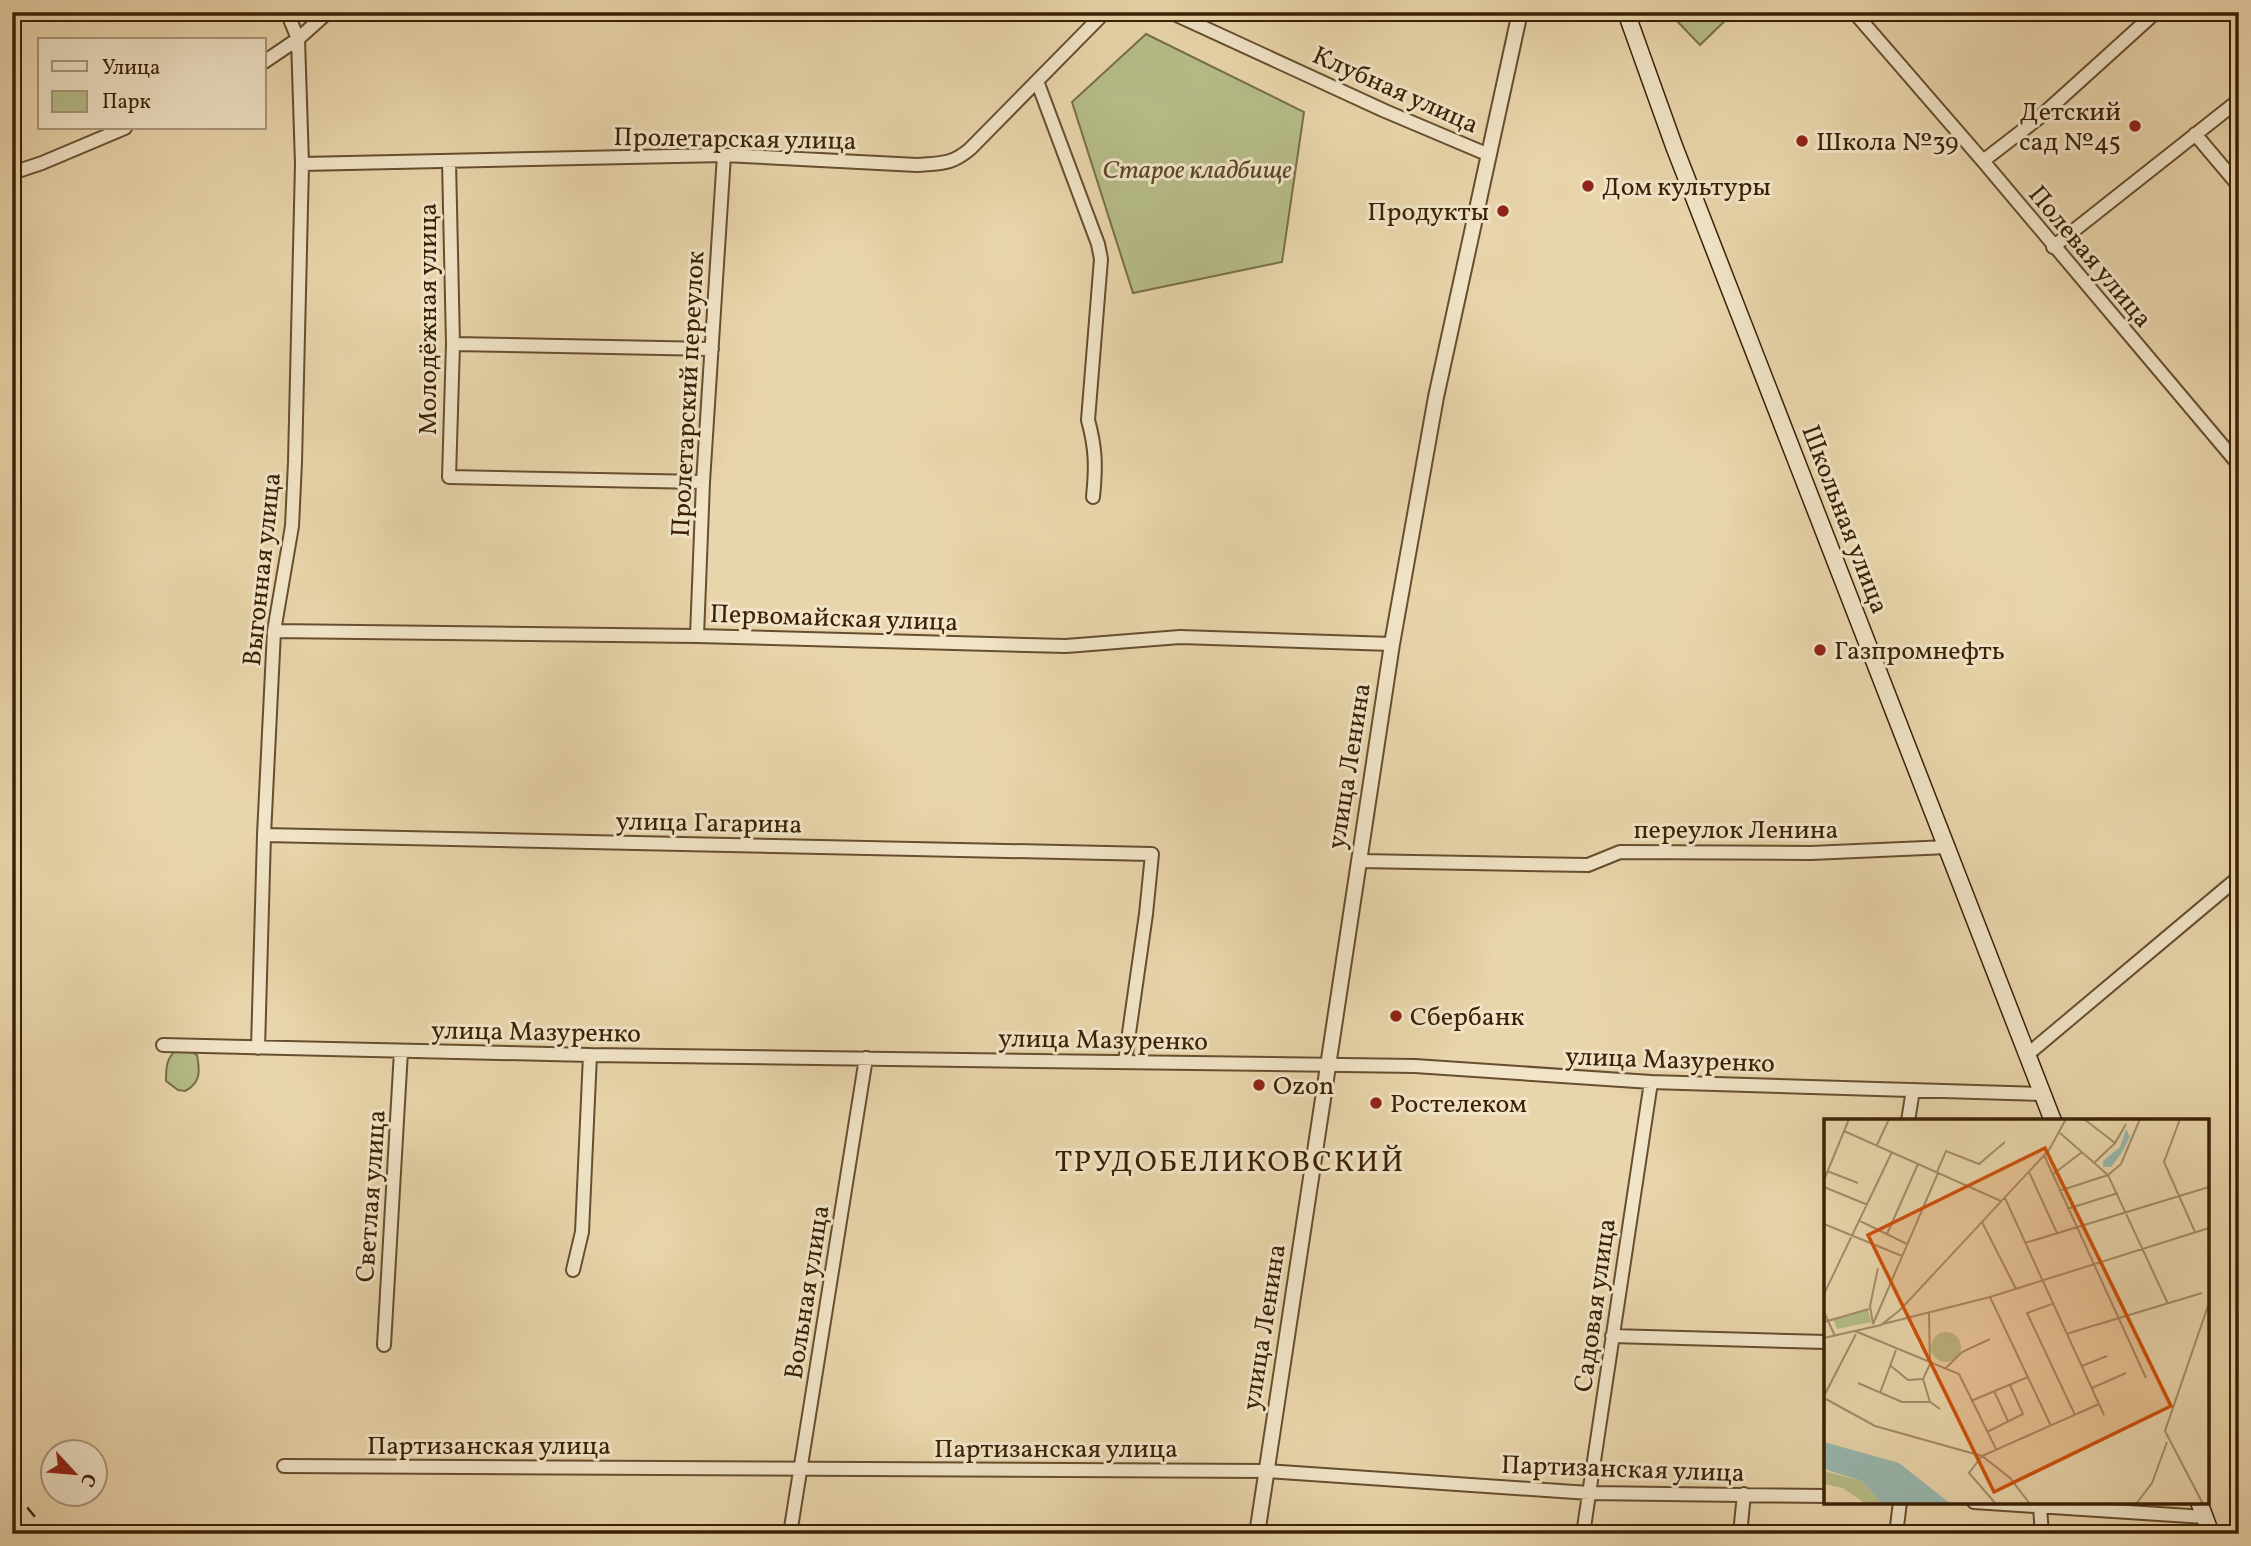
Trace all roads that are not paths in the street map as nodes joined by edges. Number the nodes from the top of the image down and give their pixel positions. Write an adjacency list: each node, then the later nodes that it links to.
1 (287, 12): 9 (street, Выгонная улица)
2 (328, 12): 9 (street)
3 (1105, 12): 11 (street, Пролетарская улица)
4 (1170, 12): 16 (street, Клубная улица)
5 (1520, 12): 16 (street, улица Ленина)
6 (1626, 12): 32 (main road, Школьная улица)
7 (1854, 12): 18 (street, Полевая улица)
8 (2156, 12): 18 (street)
9 (298, 39): 10 (street); 19 (street, Выгонная улица)
10 (266, 61)
11 (1037, 81): 15 (street, Пролетарская улица); 27 (street)
12 (2239, 100): 14 (street)
13 (120, 130): 20 (street)
14 (2195, 134): 21 (street); 22 (street)
15 (724, 155): 17 (street, Пролетарская улица); 24 (street, Пролетарский переулок)
16 (1489, 155): 30 (street, улица Ленина)
17 (449, 161): 19 (street, Пролетарская улица); 23 (street, Молодёжная улица)
18 (1983, 161): 22 (street, Полевая улица)
19 (302, 164): 28 (street, Выгонная улица)
20 (12, 173)
21 (2239, 186)
22 (2053, 247): 25 (street, Полевая улица)
23 (453, 344): 24 (street); 26 (street, Молодёжная улица)
24 (712, 349): 26 (street, Пролетарский переулок)
25 (2239, 465)
26 (703, 482): 29 (street, Пролетарский переулок)
27 (1093, 497)
28 (274, 631): 29 (street, Первомайская улица); 31 (street, Выгонная улица)
29 (697, 636): 30 (street, Первомайская улица)
30 (1392, 644): 33 (street, улица Ленина)
31 (264, 835): 36 (street, Выгонная улица); 41 (street, улица Гагарина)
32 (1948, 847): 33 (street, переулок Ленина); 38 (main road, Школьная улица)
33 (1359, 861): 42 (street, улица Ленина)
34 (2239, 877): 38 (street)
35 (163, 1045): 36 (street, улица Мазуренко)
36 (258, 1048): 37 (street, улица Мазуренко)
37 (401, 1051): 39 (street, улица Мазуренко); 51 (street, Светлая улица)
38 (2028, 1054): 45 (main road, Школьная улица)
39 (590, 1055): 40 (street, улица Мазуренко); 48 (street)
40 (866, 1058): 41 (street, улица Мазуренко); 53 (street, Вольная улица)
41 (1125, 1061): 42 (street, улица Мазуренко)
42 (1329, 1065): 43 (street, улица Мазуренко); 54 (street, улица Ленина)
43 (1651, 1082): 44 (street, улица Мазуренко); 49 (street, Садовая улица)
44 (1913, 1090): 45 (street, улица Мазуренко); 46 (street)
45 (2043, 1094): 47 (main road, Школьная улица)
46 (1908, 1119)
47 (2052, 1119)
48 (573, 1270)
49 (1612, 1336): 50 (street); 55 (street, Садовая улица)
50 (1824, 1342)
51 (384, 1345)
52 (284, 1466): 53 (street, Партизанская улица)
53 (800, 1469): 54 (street, Партизанская улица); 62 (street, Вольная улица)
54 (1266, 1471): 55 (street, Партизанская улица); 63 (street, улица Ленина)
55 (1590, 1493): 56 (street, Партизанская улица); 64 (street, Садовая улица)
56 (1744, 1494): 57 (street, Партизанская улица); 65 (street)
57 (1824, 1496)
58 (1900, 1504): 66 (street)
59 (2000, 1504): 60 (street)
60 (2040, 1507): 61 (street); 67 (street)
61 (2202, 1510): 68 (main road)
62 (790, 1534)
63 (1257, 1534)
64 (1583, 1534)
65 (1740, 1534)
66 (1896, 1534)
67 (2042, 1534)
68 (2211, 1534)

